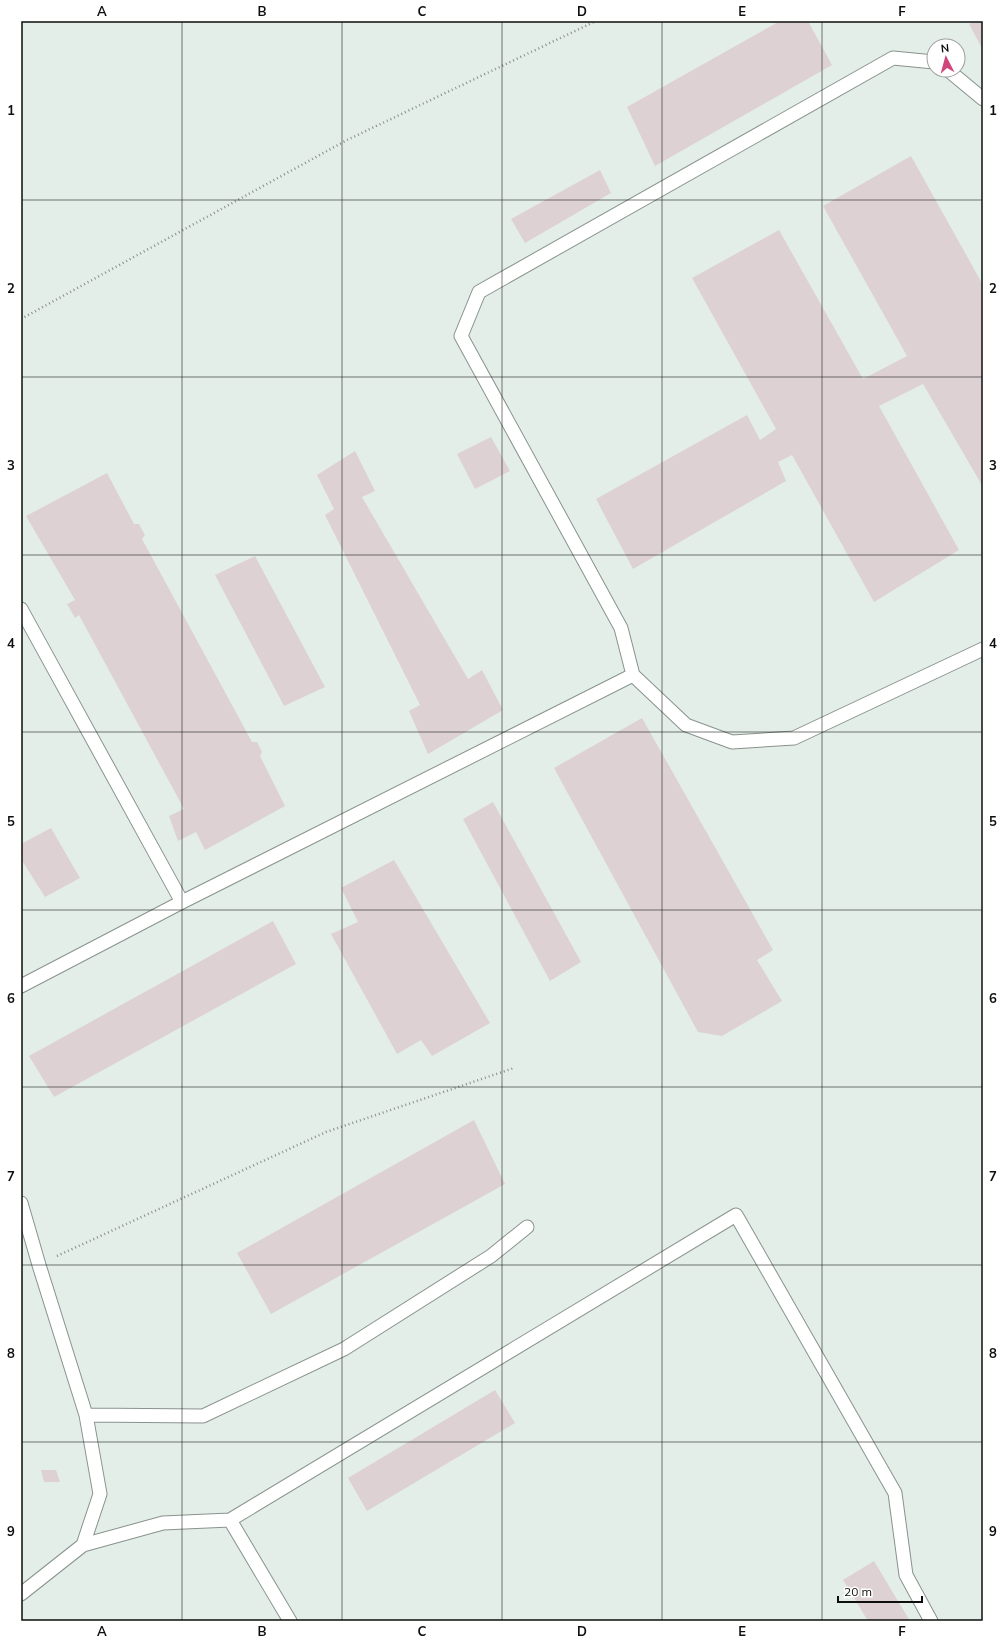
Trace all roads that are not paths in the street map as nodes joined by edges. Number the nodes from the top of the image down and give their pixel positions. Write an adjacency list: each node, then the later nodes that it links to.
1 (926, 61): 6 (lane)
2 (958, 78): 3 (lane)
3 (983, 99)
4 (21, 609): 7 (lane)
5 (983, 649): 6 (lane)
6 (633, 674): 7 (lane)
7 (182, 902): 8 (lane)
8 (21, 986)
9 (21, 1203): 11 (lane)
10 (527, 1227): 11 (lane)
11 (86, 1415): 13 (lane)
12 (230, 1520): 13 (lane); 15 (lane); 16 (lane)
13 (83, 1545): 14 (lane)
14 (21, 1594)
15 (290, 1621)
16 (931, 1621)

